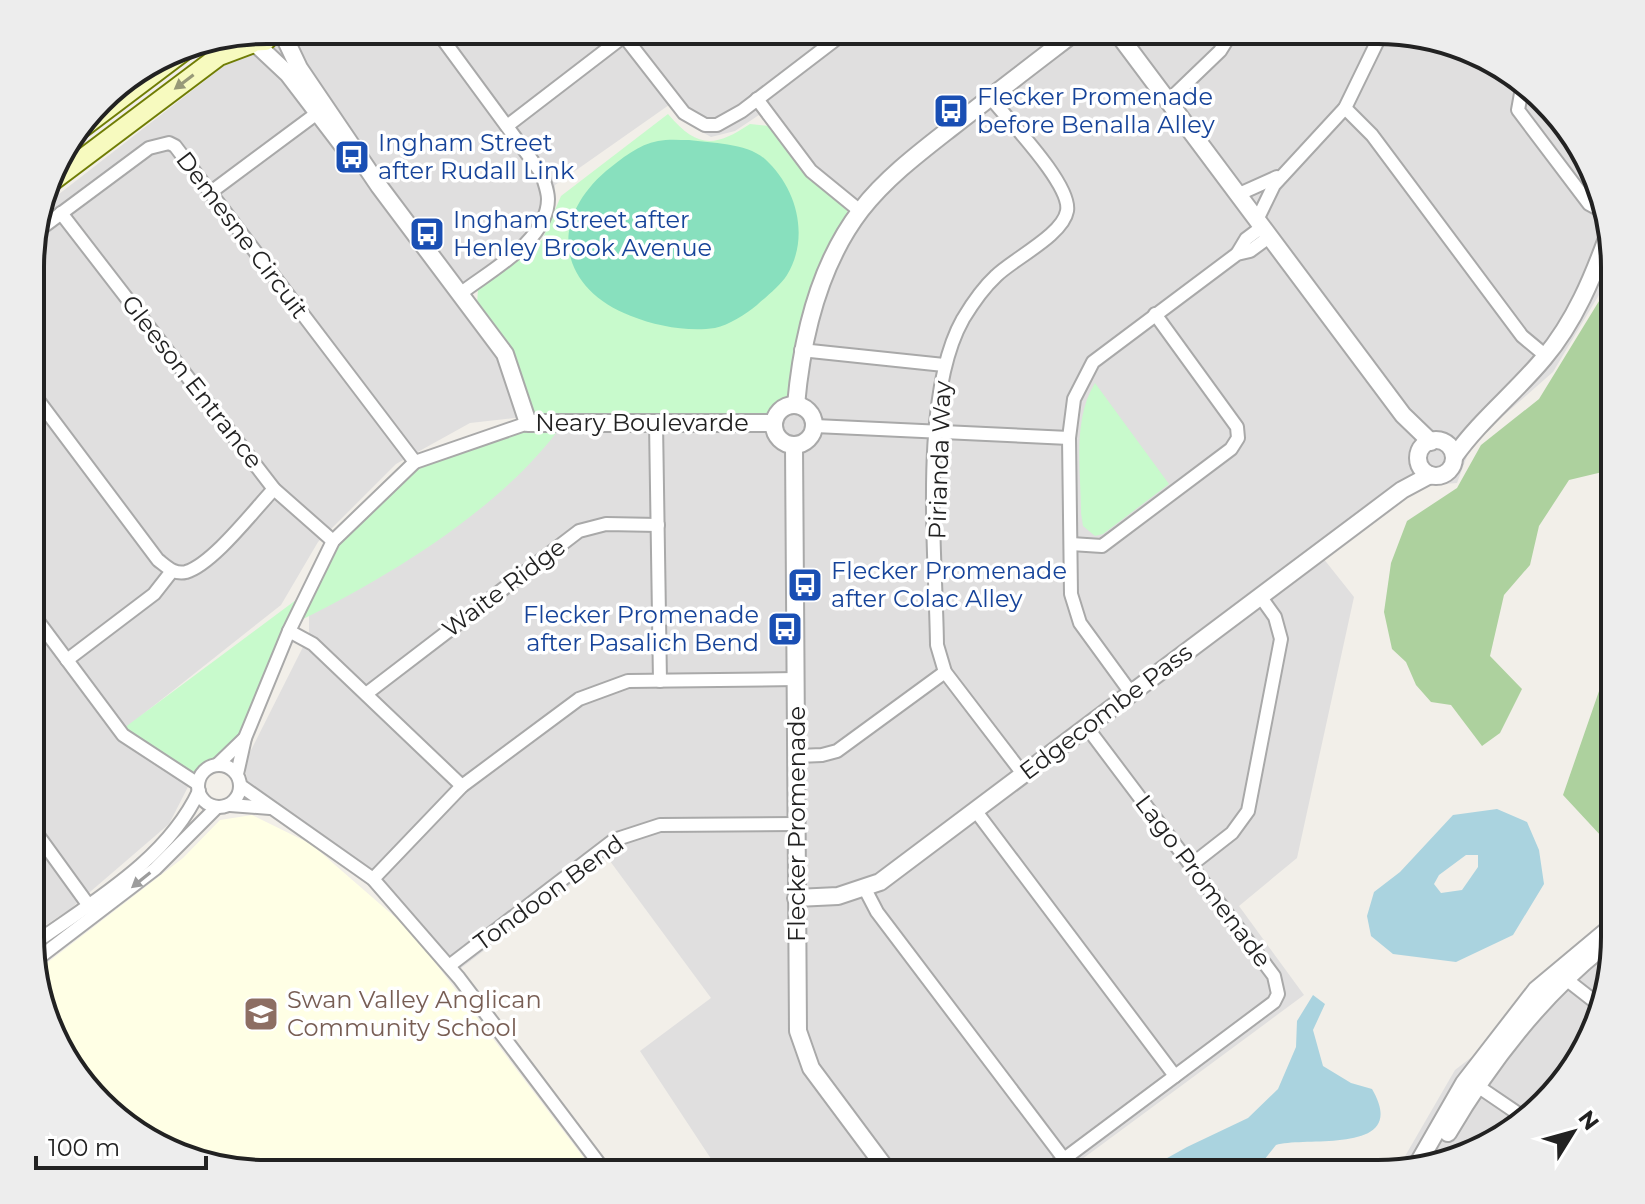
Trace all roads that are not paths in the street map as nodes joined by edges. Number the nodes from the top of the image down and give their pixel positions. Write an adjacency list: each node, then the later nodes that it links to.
1 (286, 44): 19 (street)
2 (446, 44): 20 (street)
3 (614, 44): 20 (street)
4 (636, 44): 15 (street)
5 (830, 44): 15 (street)
6 (1060, 44): 14 (street)
7 (1125, 44): 17 (street)
8 (1224, 44): 17 (street)
9 (1376, 44): 18 (street)
10 (251, 45): 21 (main road, one-way to 21)
11 (255, 45): 19 (street)
12 (140, 84): 16 (main road)
13 (1521, 96): 25 (street)
14 (990, 97): 26 (street); 35 (street, Pirianda Way)
15 (757, 99): 26 (street)
16 (118, 101)
17 (1168, 101): 24 (street)
18 (1345, 108): 22 (street); 34 (street)
19 (321, 110): 23 (street); 31 (street)
20 (507, 126): 31 (street)
21 (67, 170)
22 (1287, 171): 24 (street); 29 (street)
23 (211, 192): 27 (street, Demesne Circuit); 48 (street, Demesne Circuit)
24 (1237, 195): 29 (street)
25 (1592, 206)
26 (860, 211): 33 (street)
27 (61, 213): 28 (street, Demesne Circuit); 49 (street, Gleeson Entrance)
28 (49, 222)
29 (1263, 228): 32 (street); 46 (street)
30 (1601, 252): 34 (street)
31 (460, 294): 38 (street)
32 (1155, 314): 44 (street); 52 (street)
33 (801, 350): 35 (street); 36 (street)
34 (1546, 356): 41 (street)
35 (944, 365): 43 (street, Pirianda Way)
36 (796, 405): 40 (street); 42 (street)
37 (44, 408): 53 (street)
38 (528, 423): 39 (street, Neary Boulevarde); 48 (street, Neary Boulevarde)
39 (656, 423): 40 (street, Neary Boulevarde); 50 (street)
40 (774, 423): 45 (street)
41 (1477, 425): 46 (street); 47 (street)
42 (815, 426): 43 (street); 45 (street)
43 (937, 434): 44 (street); 58 (street, Pirianda Way)
44 (1069, 438): 52 (street)
45 (794, 446): 59 (street, Flecker Promenade)
46 (1429, 455): 47 (street); 47 (street); 54 (street, Edgecombe Pass)
47 (1454, 457)
48 (415, 462): 51 (street, Neary Boulevarde)
49 (274, 489): 51 (street, Gleeson Entrance); 53 (street)
50 (658, 525): 60 (street); 62 (street, Waite Ridge)
51 (333, 541): 56 (street, Neary Boulevarde)
52 (1071, 544): 61 (street)
53 (172, 571): 57 (street)
54 (1260, 596): 61 (street, Edgecombe Pass); 77 (street)
55 (44, 629): 57 (street)
56 (289, 631): 62 (street); 64 (street, Neary Boulevarde)
57 (67, 660): 66 (street)
58 (945, 672): 65 (street); 68 (street, Pirianda Way)
59 (797, 679): 60 (street); 65 (street, Flecker Promenade)
60 (660, 681): 70 (street)
61 (1131, 693): 63 (street, Edgecombe Pass)
62 (366, 694): 70 (street)
63 (1086, 726): 68 (street, Edgecombe Pass); 77 (street, Lago Promenade)
64 (245, 738): 67 (street, Neary Boulevarde); 69 (street, Neary Boulevarde)
65 (798, 756): 75 (street, Flecker Promenade)
66 (176, 766): 67 (street); 71 (street)
67 (211, 768): 69 (street); 71 (street)
68 (1023, 774): 74 (street, Edgecombe Pass)
69 (239, 780): 72 (street); 73 (street)
70 (462, 786): 78 (street)
71 (198, 787): 72 (street); 81 (street)
72 (223, 806): 73 (street); 82 (street, one-way to 82)
73 (270, 808): 78 (street)
74 (975, 810): 79 (street, Edgecombe Pass); 90 (street)
75 (796, 824): 80 (street, Flecker Promenade); 87 (street, Tondoon Bend)
76 (44, 844): 81 (street)
77 (1191, 865): 90 (street, Lago Promenade)
78 (373, 879): 87 (street)
79 (865, 889): 80 (street, Edgecombe Pass); 95 (street)
80 (796, 898): 97 (street, Flecker Promenade)
81 (88, 905): 82 (street); 83 (street)
82 (96, 916): 86 (street)
83 (44, 936)
84 (1601, 937): 88 (street)
85 (1601, 947): 88 (street)
86 (44, 954)
87 (449, 966): 96 (street)
88 (1560, 975): 89 (street); 91 (street)
89 (1592, 999)
90 (1175, 1076): 95 (street, Lago Promenade)
91 (1473, 1083): 92 (street); 93 (street); 94 (street)
92 (1516, 1112)
93 (1436, 1152)
94 (1424, 1154)
95 (1064, 1159)
96 (596, 1160)
97 (880, 1160)

